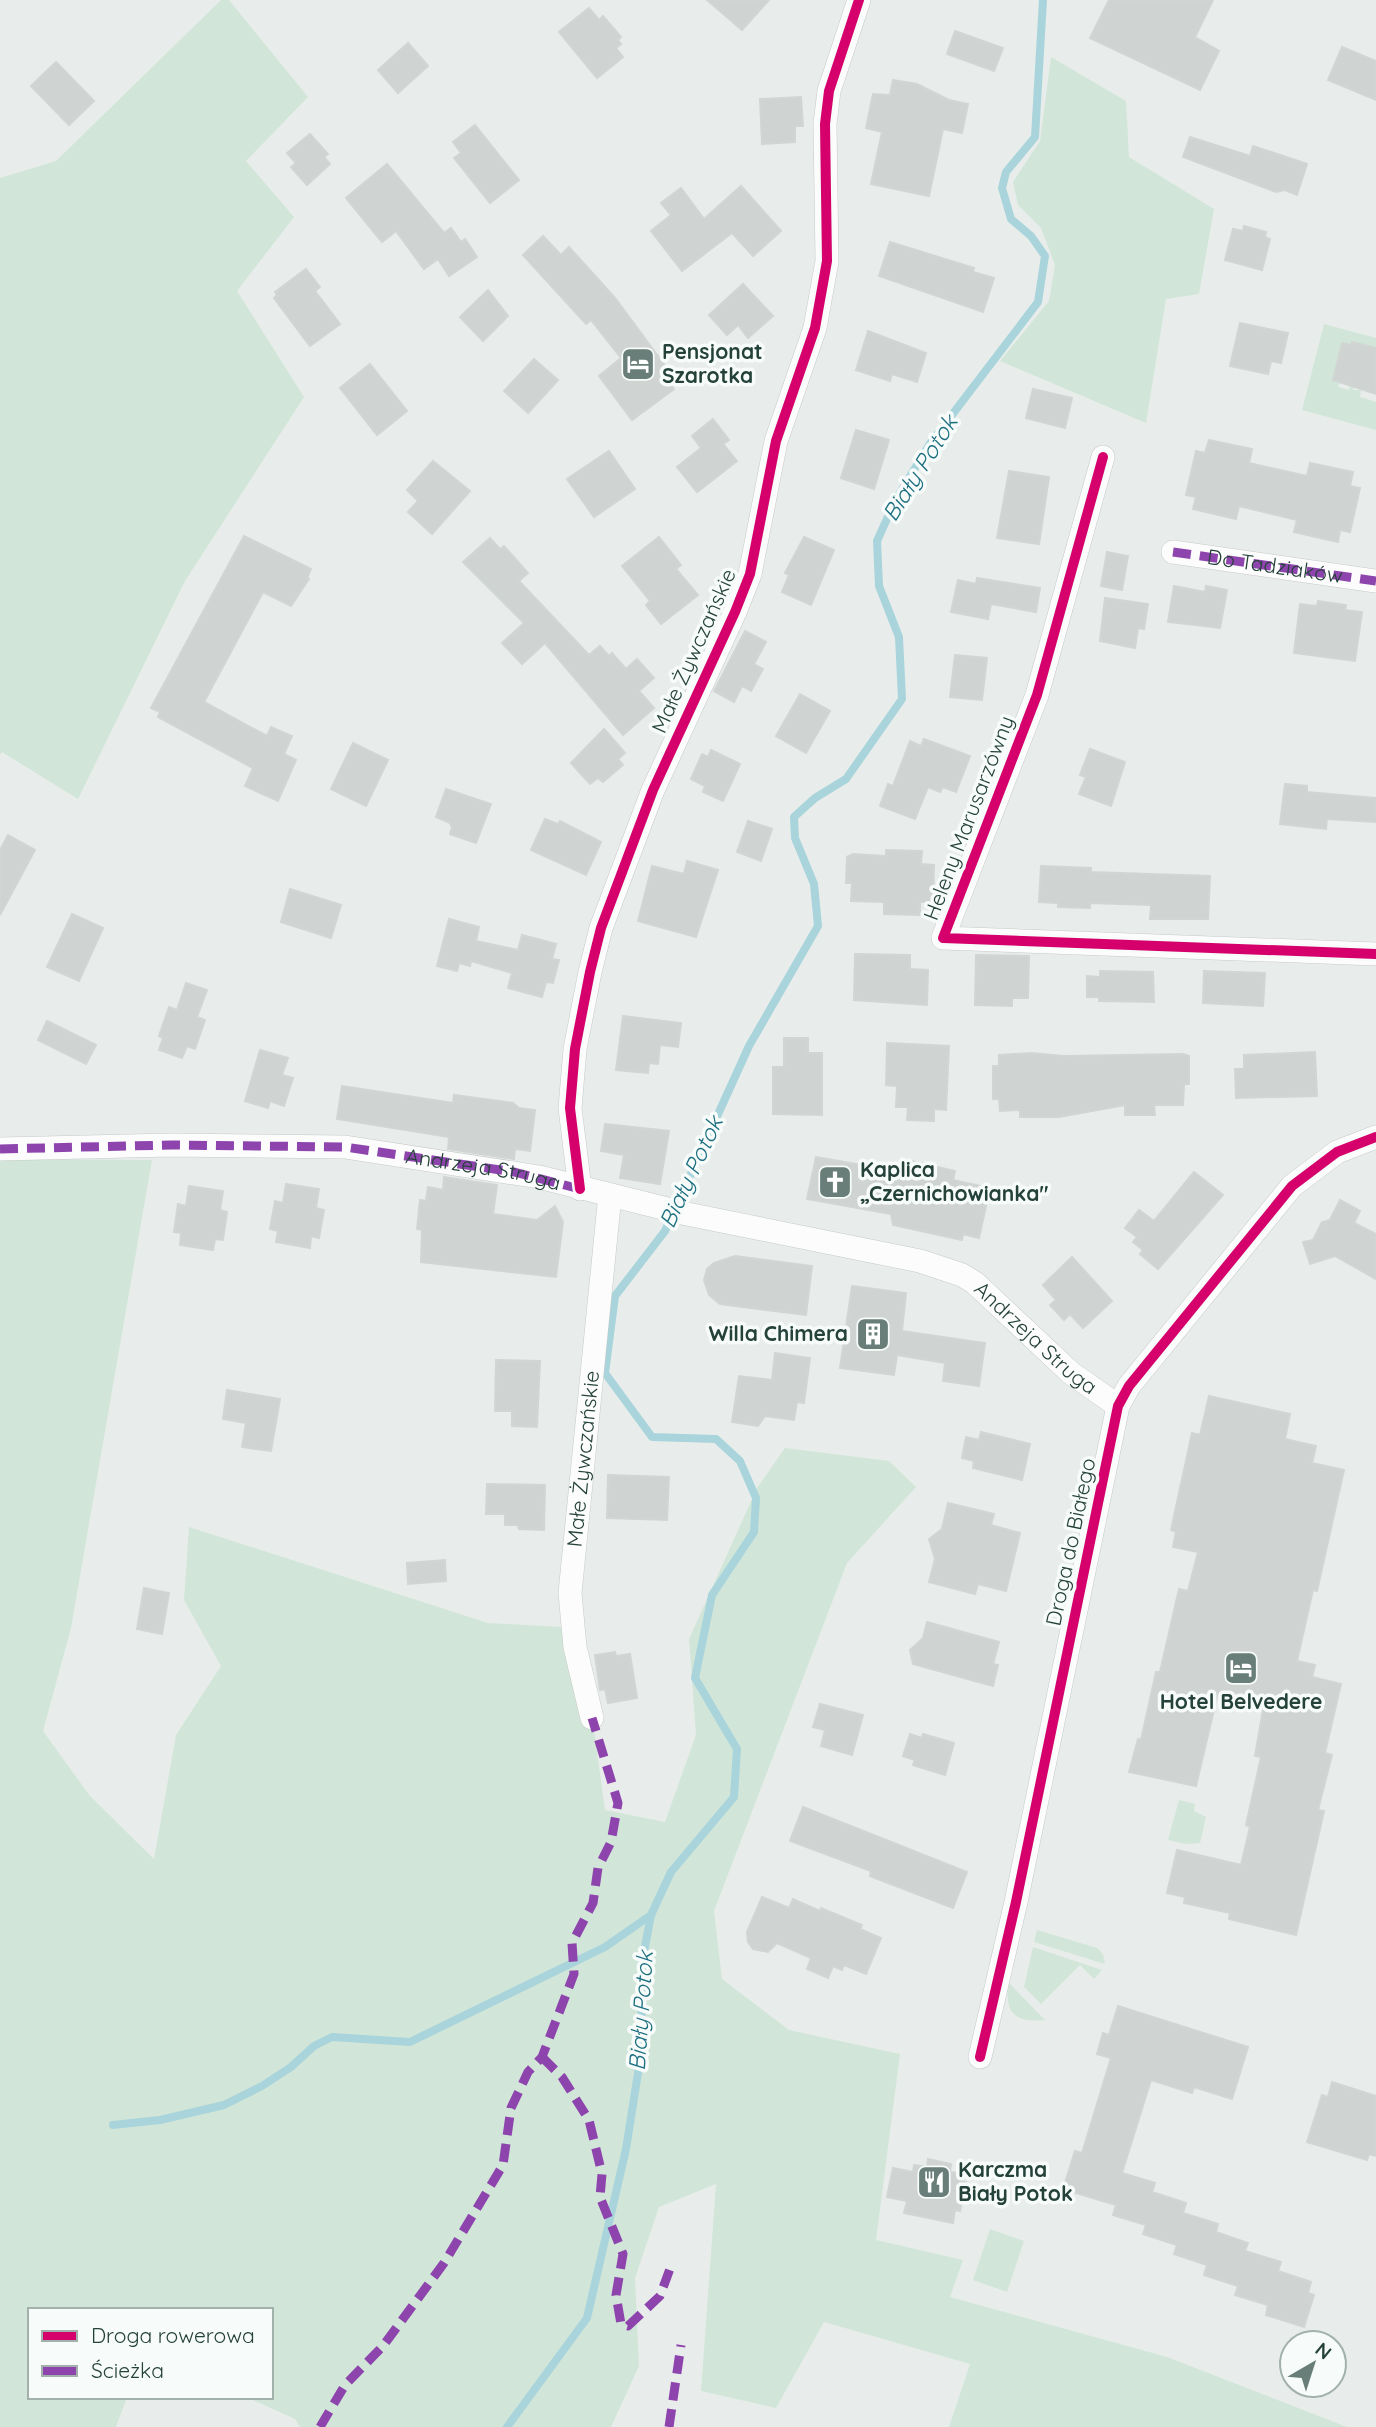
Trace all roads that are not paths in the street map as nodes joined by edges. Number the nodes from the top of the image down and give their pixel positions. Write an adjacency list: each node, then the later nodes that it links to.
1 (859, 0): 8 (street, Małe Żywczańskie)
2 (1104, 457): 5 (street, Heleny Marusarzówny)
3 (1173, 552): 4 (street, Do Tadziaków)
4 (1376, 581)
5 (1376, 954)
6 (1376, 1137): 10 (street, Droga do Białego)
7 (0, 1149): 8 (street, Andrzeja Struga)
8 (580, 1189): 9 (street, Andrzeja Struga)
9 (610, 1195): 10 (street, Andrzeja Struga); 11 (street, Małe Żywczańskie)
10 (1118, 1406): 12 (street, Droga do Białego)
11 (592, 1718)
12 (980, 2057)

